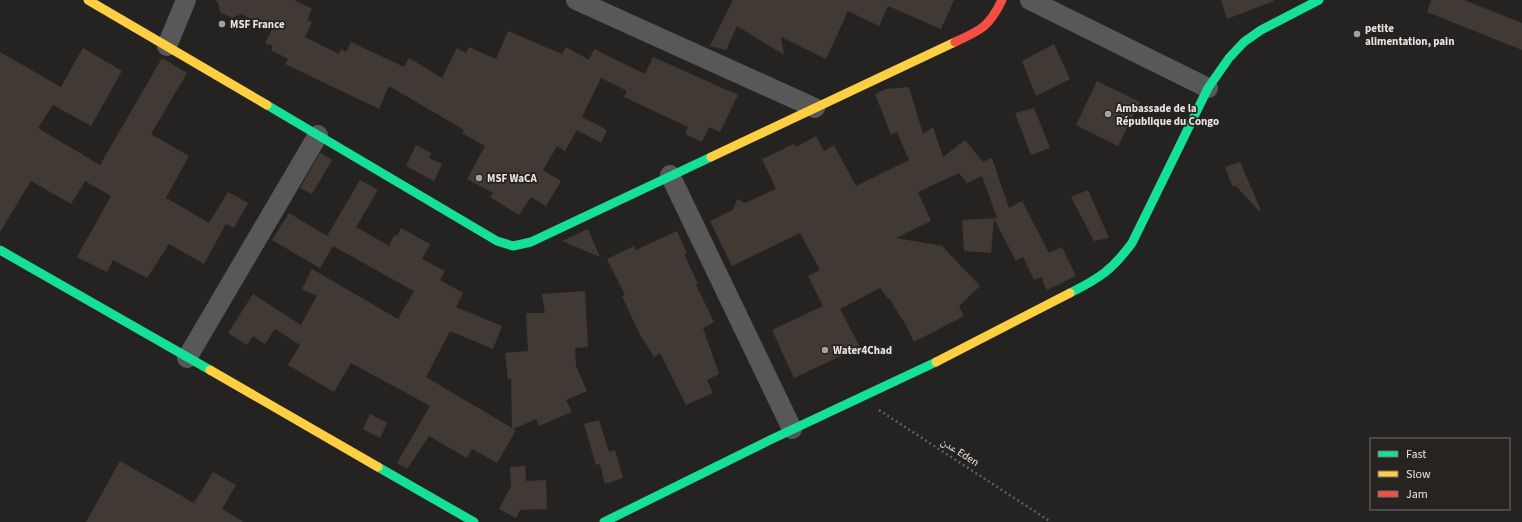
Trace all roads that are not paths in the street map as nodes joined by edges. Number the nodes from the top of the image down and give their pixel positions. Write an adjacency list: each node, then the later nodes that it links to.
1 (88, 0): 7 (street)
2 (186, 0): 7 (street)
3 (576, 0): 9 (street)
4 (1002, 0): 9 (street)
5 (1030, 0): 8 (street)
6 (1319, 0): 8 (street)
7 (167, 46): 10 (street)
8 (1208, 88): 14 (street)
9 (815, 108): 11 (street)
10 (318, 135): 11 (street); 13 (street)
11 (670, 175): 14 (street)
12 (0, 250): 13 (street)
13 (187, 358): 15 (street)
14 (792, 429): 16 (street)
15 (474, 522)
16 (604, 522)

